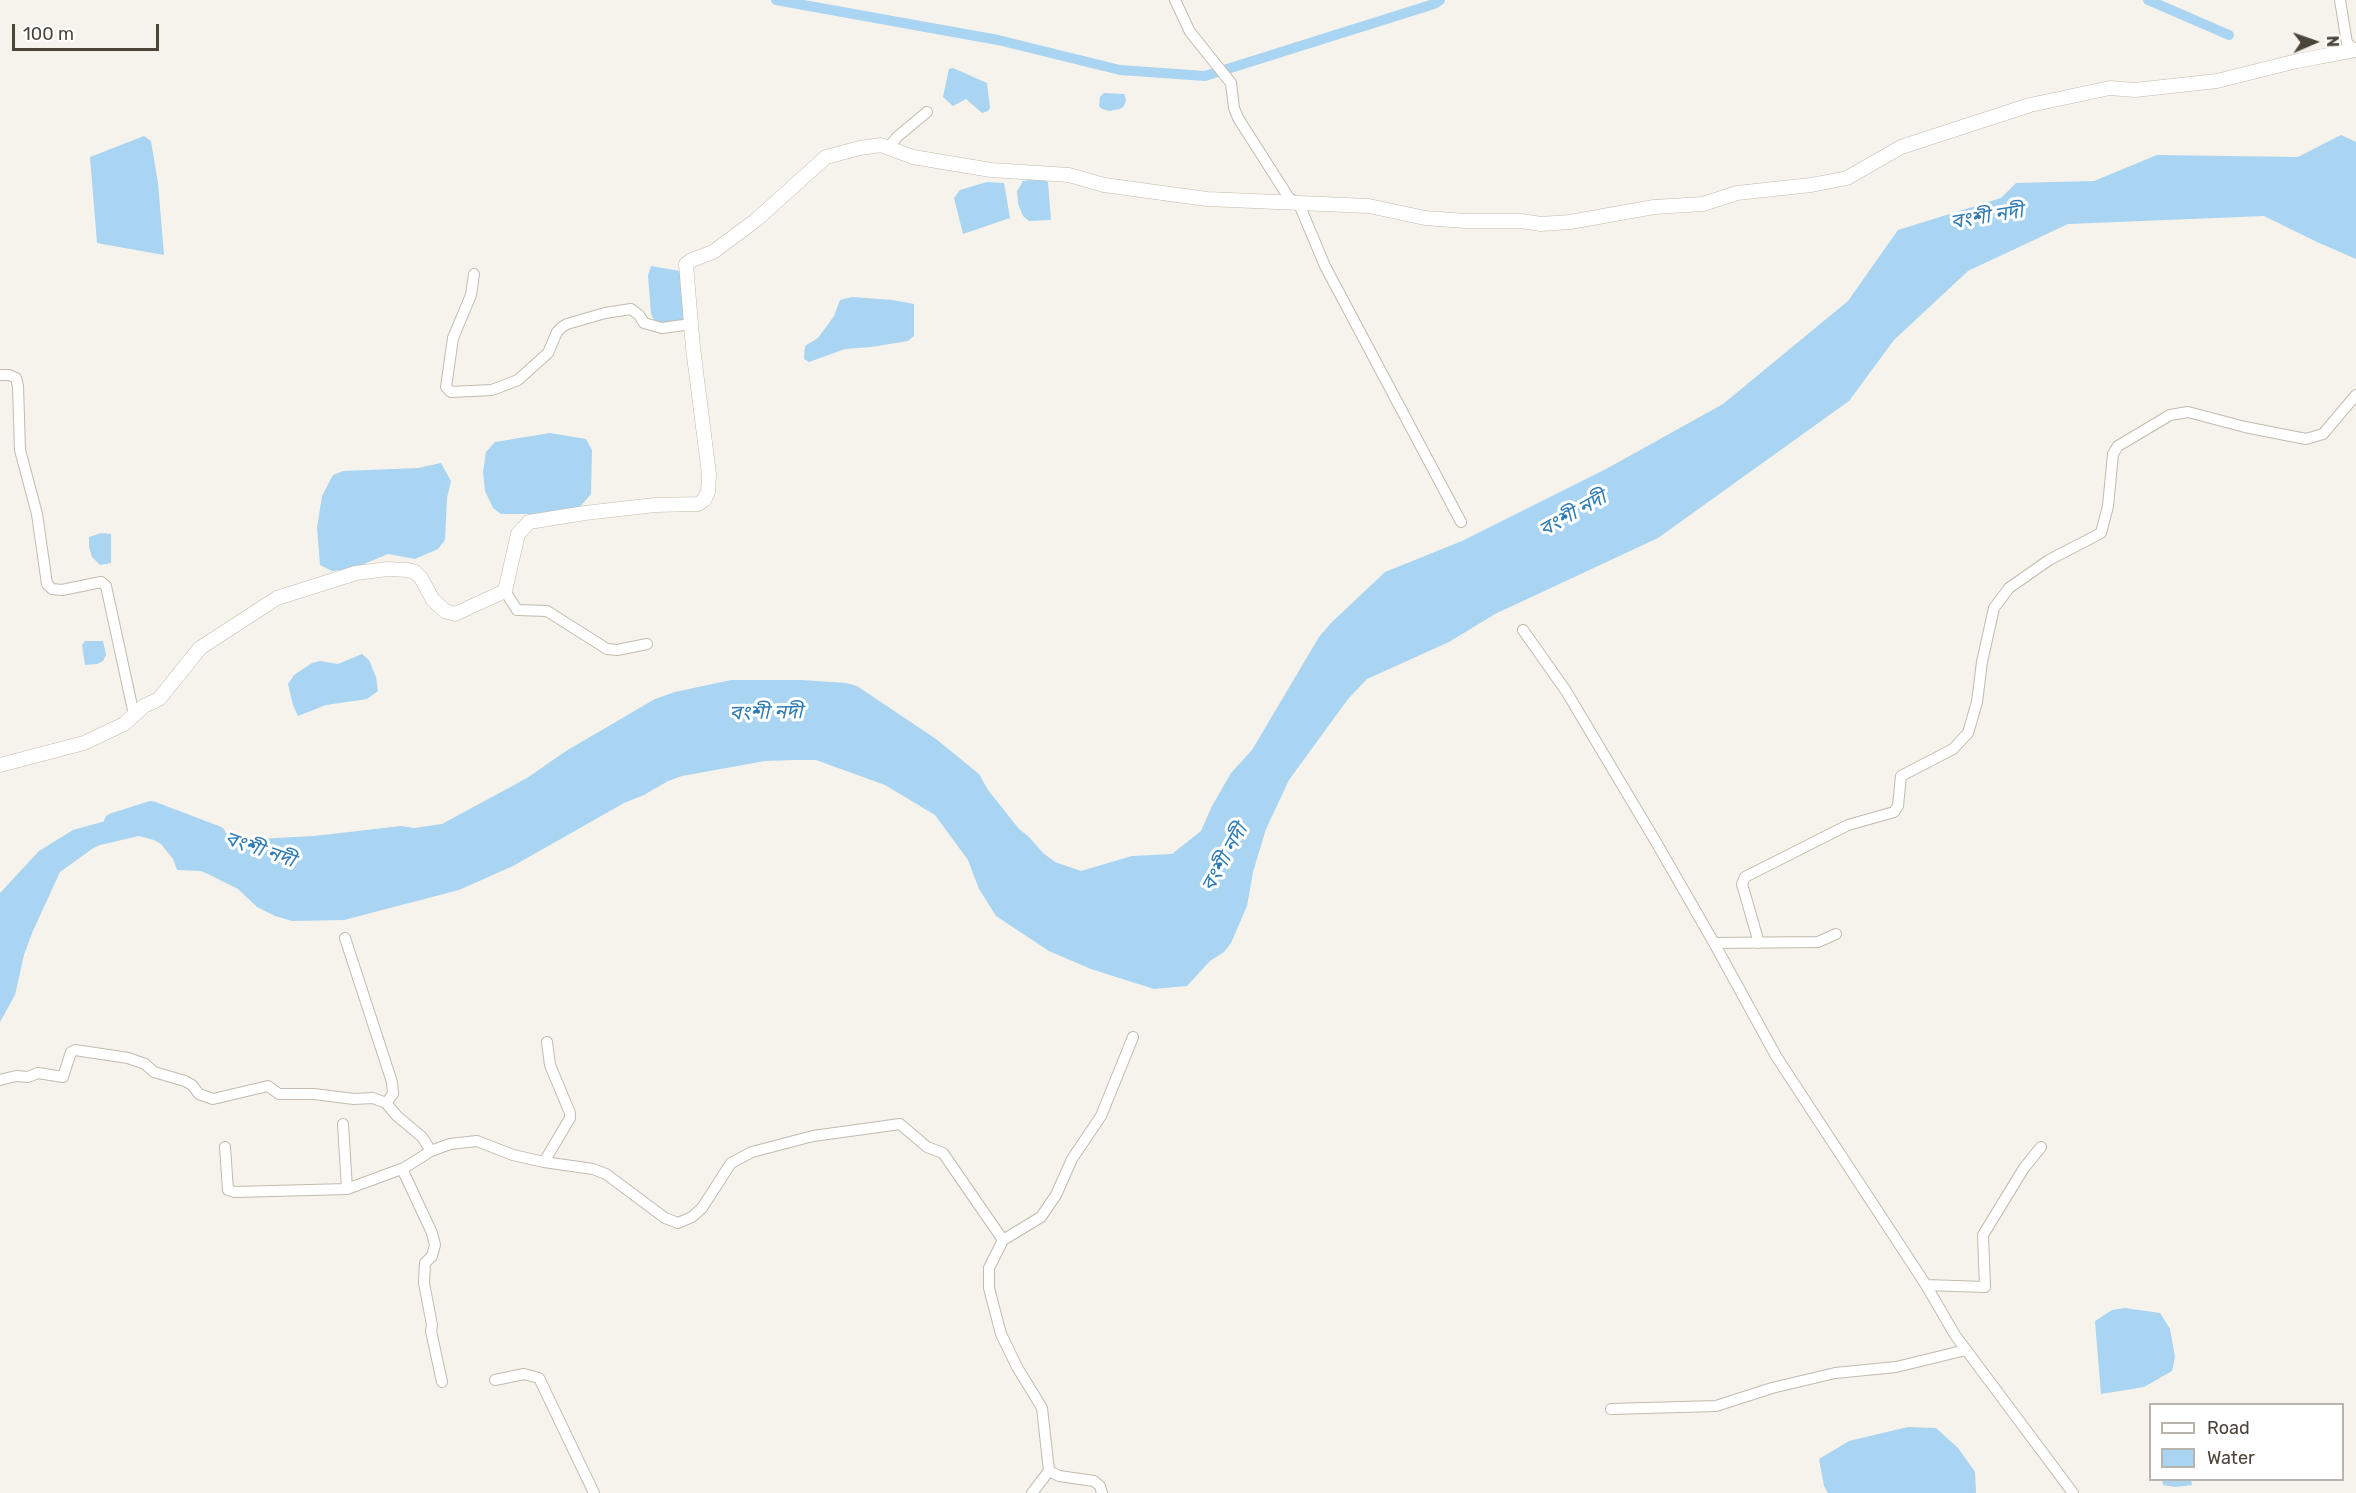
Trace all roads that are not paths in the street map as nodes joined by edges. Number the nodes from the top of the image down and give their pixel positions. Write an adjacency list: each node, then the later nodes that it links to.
1 (1175, 0): 6 (street)
2 (2340, 0): 3 (street)
3 (2356, 50): 6 (street)
4 (927, 112): 5 (street)
5 (888, 148): 6 (street); 8 (street)
6 (1299, 204): 11 (street)
7 (474, 274): 8 (street)
8 (691, 324): 12 (street)
9 (0, 375): 15 (street)
10 (2356, 395): 20 (street)
11 (1461, 522)
12 (505, 591): 14 (street); 15 (street)
13 (1523, 630): 19 (street)
14 (647, 644)
15 (134, 715): 16 (street)
16 (0, 765)
17 (1836, 934): 20 (street)
18 (345, 938): 24 (street)
19 (1714, 943): 20 (street); 33 (street)
20 (1759, 943)
21 (1133, 1037): 32 (street)
22 (547, 1042): 29 (street)
23 (0, 1080): 24 (street)
24 (386, 1103): 28 (street)
25 (343, 1124): 31 (street)
26 (225, 1147): 31 (street)
27 (2041, 1147): 33 (street)
28 (431, 1150): 29 (street); 30 (street)
29 (544, 1162): 32 (street)
30 (404, 1168): 31 (street); 36 (street)
31 (347, 1189)
32 (1003, 1240): 38 (street)
33 (1926, 1285): 34 (street)
34 (1966, 1350): 37 (street); 42 (street)
35 (495, 1380): 39 (street)
36 (442, 1382)
37 (1611, 1409)
38 (1049, 1471): 40 (street); 41 (street)
39 (594, 1493)
40 (1032, 1493)
41 (1102, 1493)
42 (2073, 1493)

